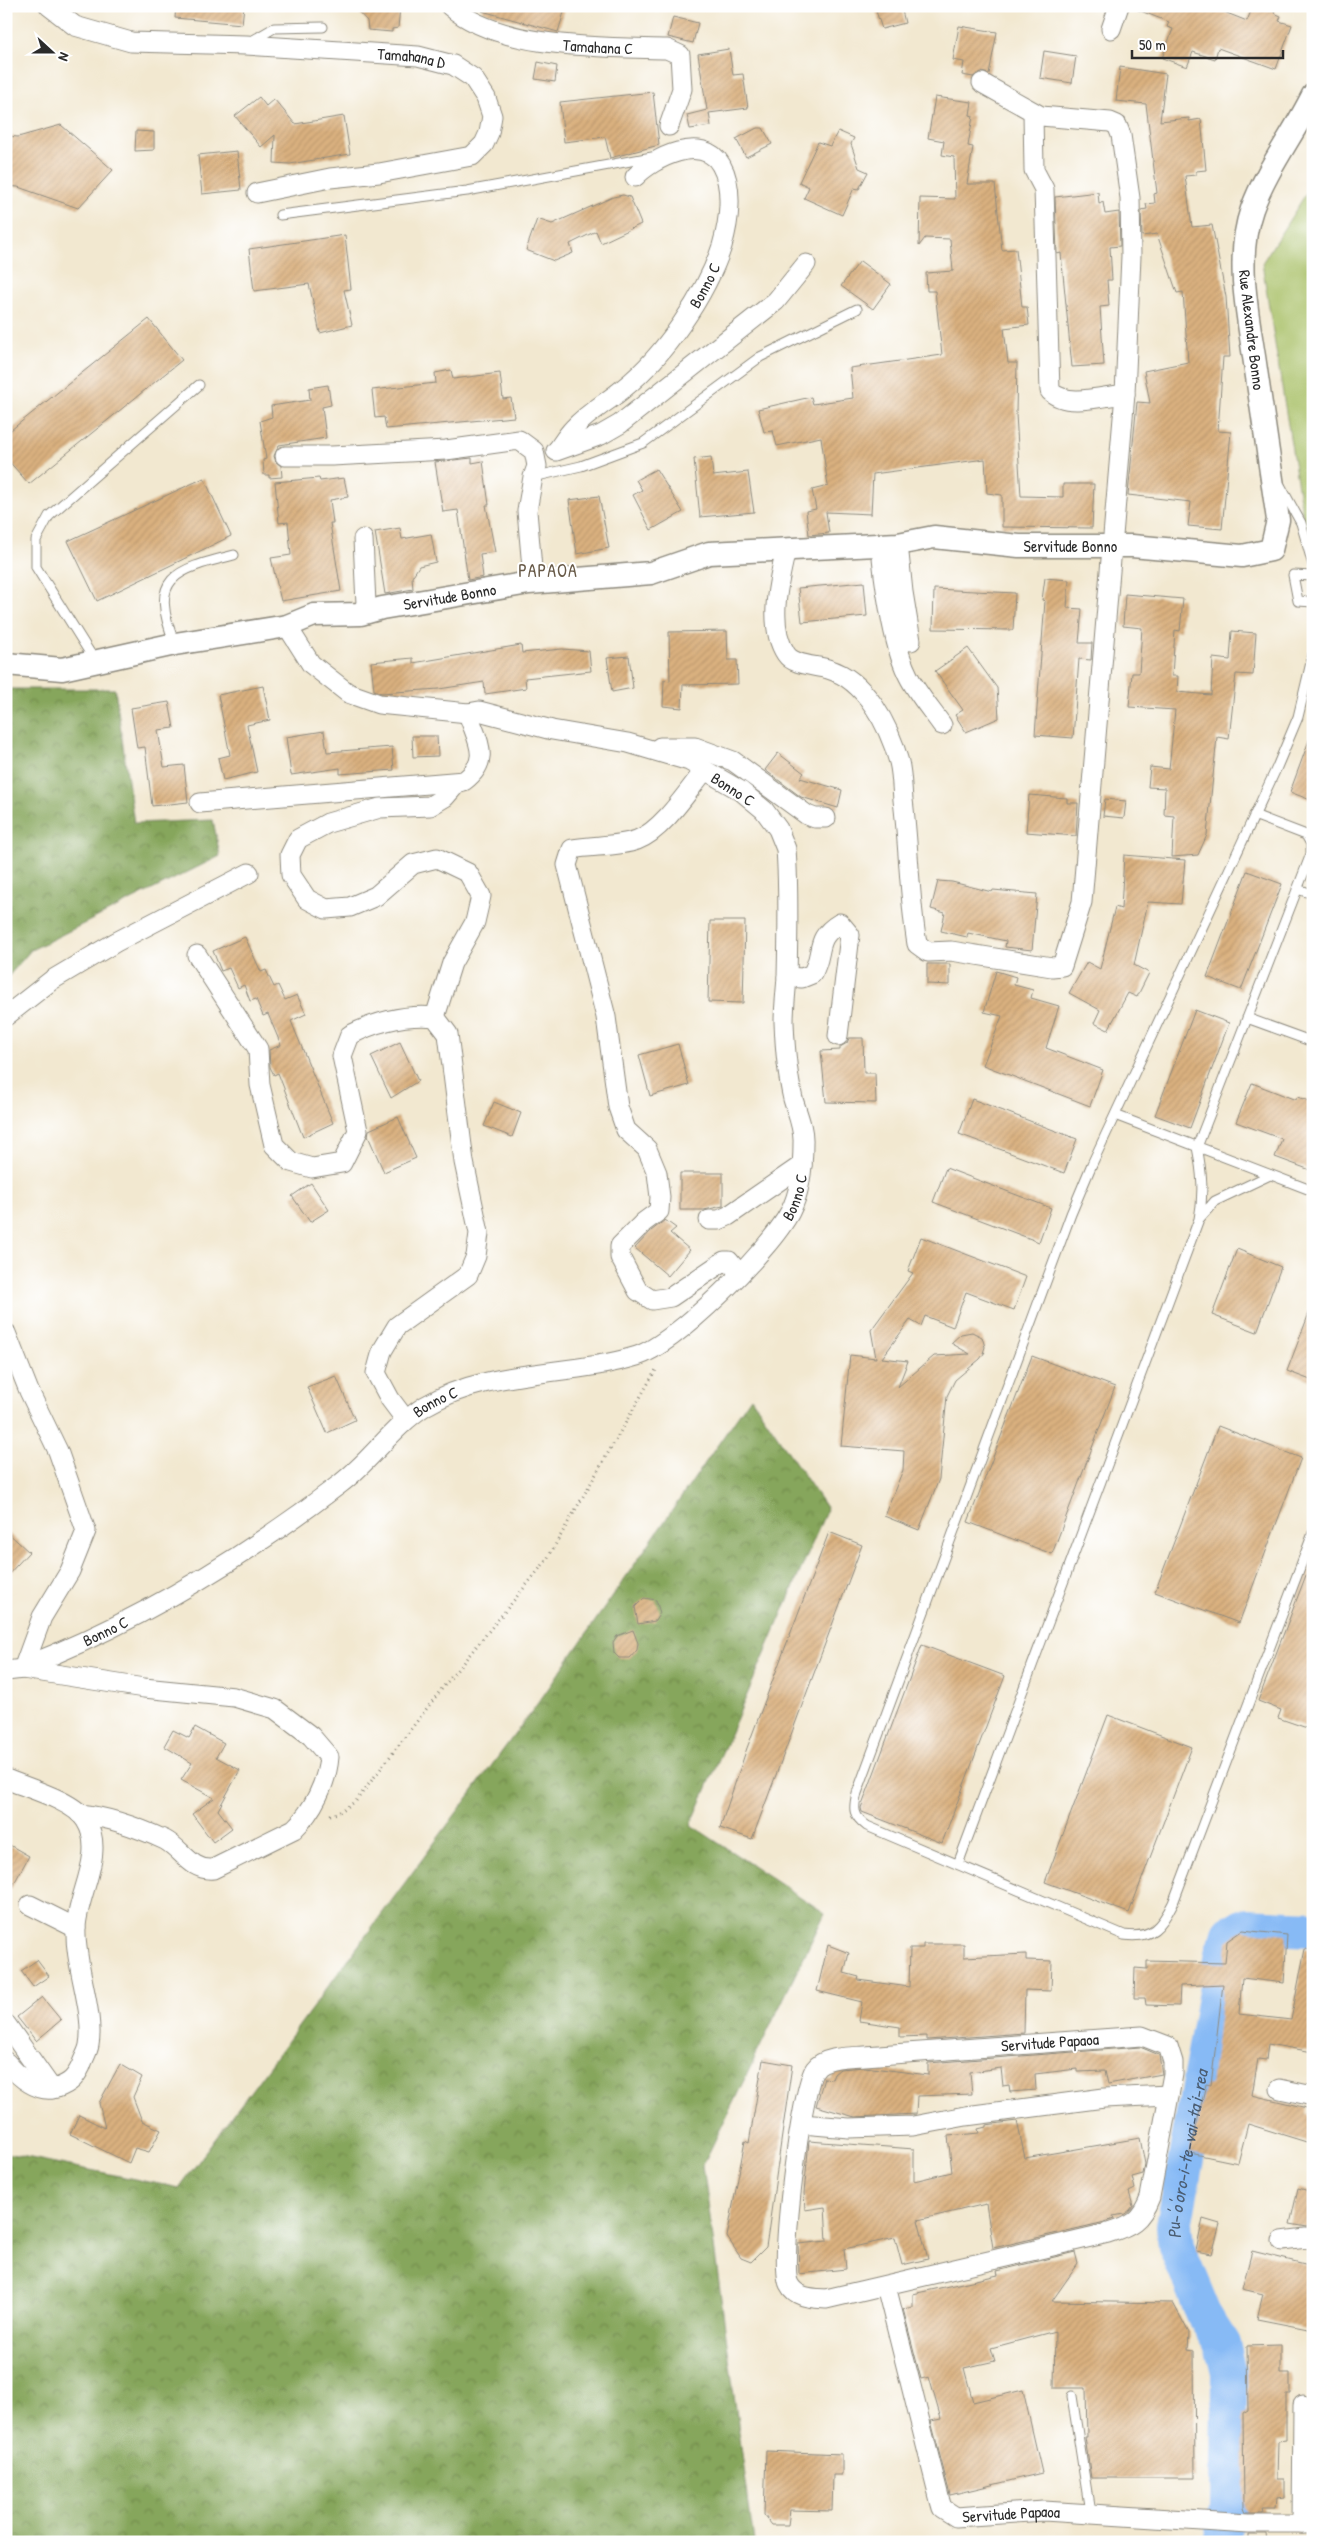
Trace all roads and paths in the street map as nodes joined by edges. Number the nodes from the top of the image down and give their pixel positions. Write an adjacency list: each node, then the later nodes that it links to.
1 (49, 6): 6 (street, Tamahana D)
2 (450, 6): 10 (street, Tamahana C)
3 (1119, 6): 5 (street)
4 (323, 27): 6 (lane)
5 (1110, 29)
6 (246, 45): 13 (street, Tamahana D)
7 (982, 83): 9 (street)
8 (1313, 95): 21 (street, Rue Alexandre Bonno)
9 (1033, 113): 18 (street); 18 (street)
10 (669, 126)
11 (671, 153): 12 (street, Bonno C); 14 (lane); 19 (street, Bonno C)
12 (635, 177)
13 (257, 193)
14 (280, 215)
15 (806, 264): 19 (street)
16 (857, 309): 22 (lane)
17 (199, 385): 38 (lane)
18 (1125, 394): 25 (street)
19 (558, 449): 22 (street)
20 (285, 456): 22 (street)
21 (1271, 471): 28 (street, Rue Alexandre Bonno); 29 (lane)
22 (535, 472): 31 (street)
23 (363, 539): 33 (street)
24 (889, 544): 25 (street, Servitude Bonno); 26 (street, Servitude Bonno); 35 (street); 41 (street)
25 (1113, 547): 26 (street); 28 (street, Servitude Bonno)
26 (786, 550): 31 (street, Servitude Bonno)
27 (234, 555): 36 (lane)
28 (1242, 556)
29 (1313, 565)
30 (1313, 576): 32 (lane)
31 (529, 582): 33 (street, Servitude Bonno)
32 (1313, 602)
33 (361, 614): 34 (street, Servitude Bonno)
34 (287, 626): 36 (street, Servitude Bonno); 40 (street, Bonno C)
35 (912, 640)
36 (175, 644): 38 (street, Servitude Bonno)
37 (1313, 654): 46 (lane)
38 (96, 662): 39 (street, Servitude Bonno)
39 (6, 664)
40 (468, 712): 42 (street, Bonno C); 44 (street)
41 (942, 725)
42 (648, 748): 43 (street, Bonno C); 47 (street)
43 (704, 771): 53 (street, Bonno C); 66 (street)
44 (458, 782): 45 (street); 55 (street)
45 (200, 803)
46 (1254, 815): 48 (lane); 59 (lane)
47 (826, 818)
48 (1312, 854): 50 (lane)
49 (249, 873): 54 (street)
50 (1297, 889): 51 (lane); 56 (lane)
51 (1313, 894)
52 (197, 955): 55 (street)
53 (787, 977): 57 (street); 61 (street, Bonno C)
54 (6, 1016)
55 (435, 1017): 70 (street)
56 (1247, 1018): 58 (lane); 60 (lane)
57 (838, 1036)
58 (1313, 1042)
59 (1115, 1115): 60 (lane); 76 (lane)
60 (1197, 1147): 62 (lane); 64 (lane)
61 (802, 1164): 65 (street); 66 (street, Bonno C)
62 (1270, 1175): 63 (lane); 64 (lane)
63 (1313, 1191)
64 (1199, 1219): 76 (lane)
65 (709, 1220)
66 (739, 1273): 68 (street, Bonno C)
67 (6, 1333): 69 (street)
68 (667, 1341): 70 (street, Bonno C); 75 (path)
69 (12, 1367): 72 (street)
70 (405, 1419): 72 (street, Bonno C)
71 (1313, 1533): 76 (lane)
72 (18, 1669): 75 (street)
73 (6, 1779): 74 (street)
74 (80, 1814): 75 (street); 78 (street)
75 (304, 1819)
76 (958, 1864)
77 (30, 1906): 78 (street)
78 (76, 1928): 81 (street)
79 (6, 2024): 81 (street)
80 (6, 2062): 81 (street)
81 (52, 2089)
82 (1280, 2089): 84 (street)
83 (1169, 2095): 85 (street); 85 (street, Servitude Papaoa); 88 (street, Servitude Papaoa)
84 (1313, 2096)
85 (802, 2124): 88 (street, Servitude Papaoa)
86 (1313, 2240): 87 (street)
87 (1282, 2241)
88 (886, 2286): 91 (street, Servitude Papaoa)
89 (1072, 2396): 91 (lane)
90 (1303, 2405): 92 (street)
91 (1090, 2512): 92 (street, Servitude Papaoa)
92 (1307, 2524)

